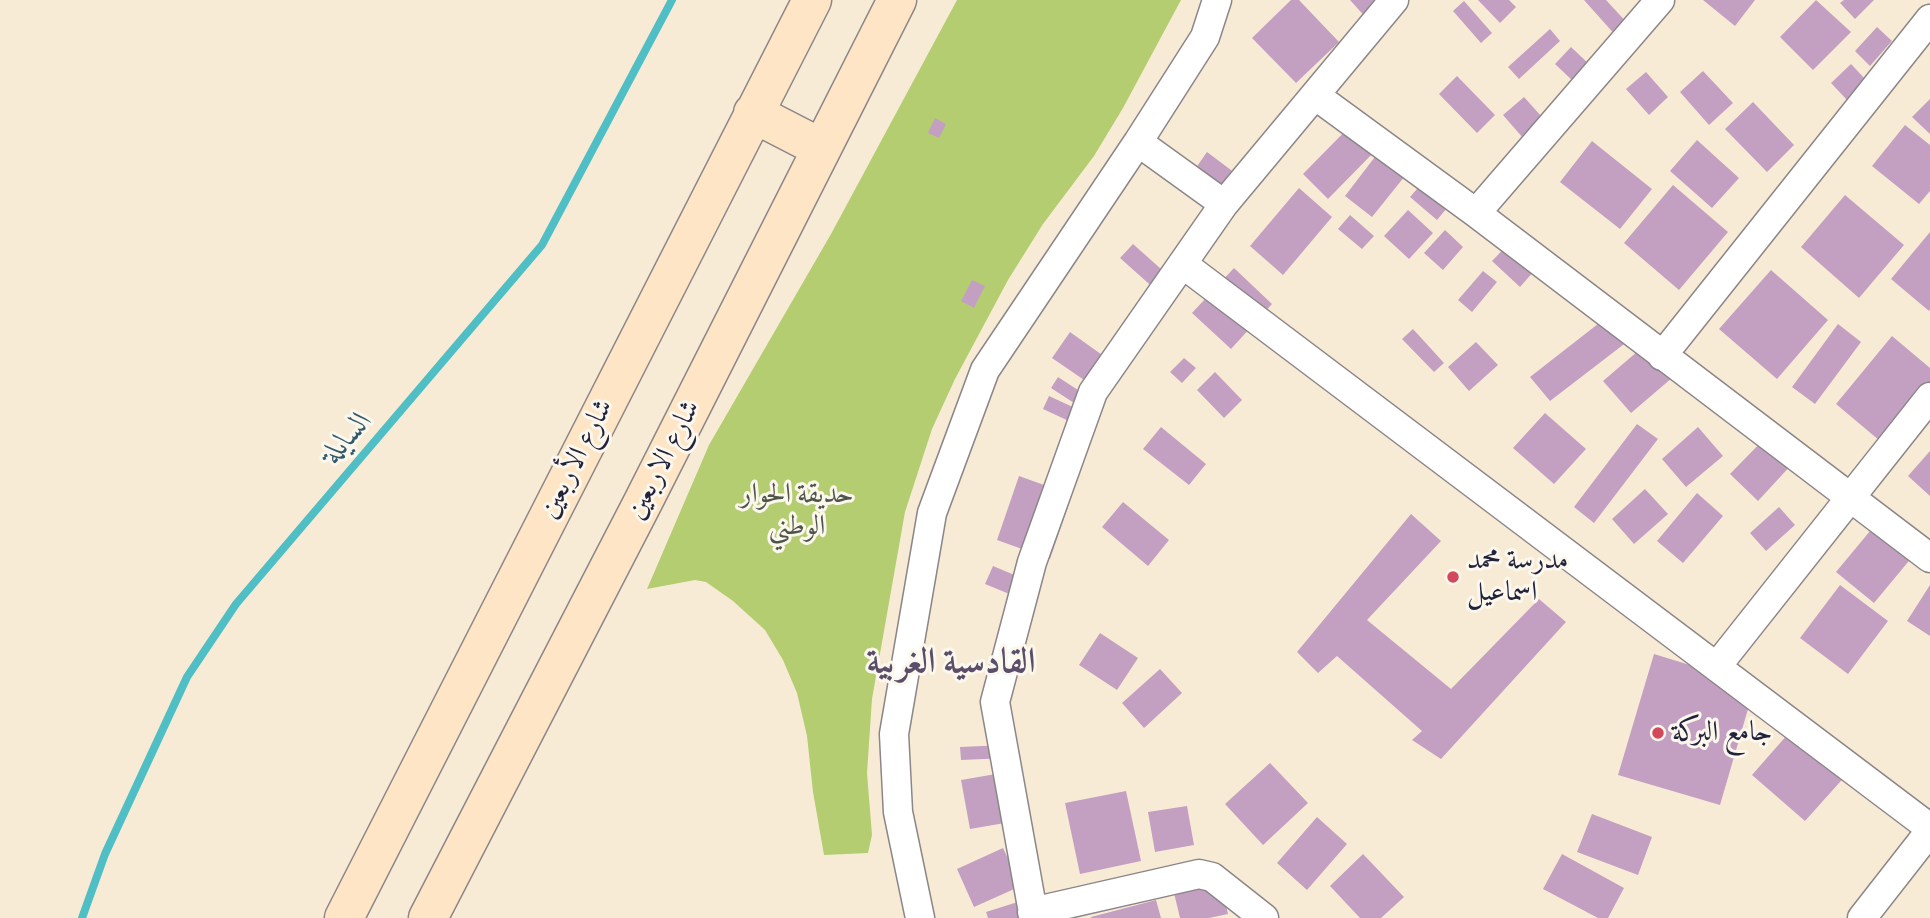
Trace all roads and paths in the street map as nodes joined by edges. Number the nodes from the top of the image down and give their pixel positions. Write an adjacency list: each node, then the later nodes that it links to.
1 (812, 0): 8 (main road, شارع الأربعين)
2 (897, 0): 10 (main road, شارع الاربعين)
3 (1217, 0): 9 (street)
4 (1394, 0): 7 (street)
5 (1660, 0): 12 (street)
6 (1930, 19): 14 (street)
7 (1316, 96): 11 (street); 12 (street)
8 (753, 113): 10 (main road); 21 (main road, شارع الأربعين)
9 (1138, 142): 11 (street); 23 (street)
10 (821, 148): 22 (main road, شارع الاربعين)
11 (1224, 204): 13 (street)
12 (1476, 213): 14 (street)
13 (1184, 265): 18 (street); 20 (street)
14 (1662, 356): 16 (street)
15 (1930, 397): 16 (street)
16 (1851, 498): 17 (street); 18 (street)
17 (1930, 558)
18 (1717, 666): 19 (street)
19 (1930, 829): 25 (street)
20 (1033, 915): 24 (street)
21 (344, 918)
22 (428, 918)
23 (920, 918)
24 (1264, 918)
25 (1862, 918)

